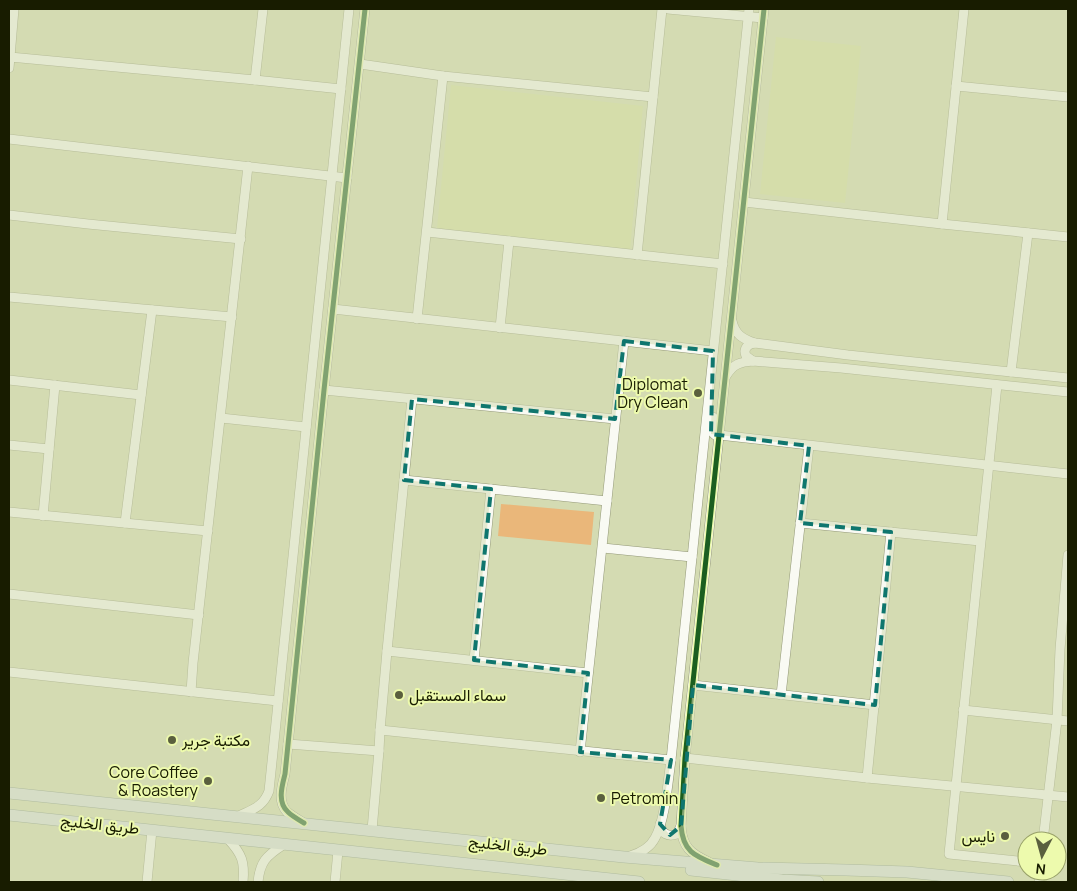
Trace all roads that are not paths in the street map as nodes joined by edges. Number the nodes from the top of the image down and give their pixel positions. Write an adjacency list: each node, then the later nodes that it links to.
1 (14, 9): 10 (street)
2 (263, 9): 14 (street)
3 (349, 9): 16 (street)
4 (366, 9): 11 (street)
5 (662, 9): 17 (street)
6 (668, 9): 8 (street)
7 (964, 9): 15 (street)
8 (749, 13): 9 (street); 32 (street)
9 (763, 14): 23 (street)
10 (10, 57): 12 (street); 14 (street)
11 (360, 64): 13 (street); 22 (street)
12 (9, 68)
13 (443, 76): 17 (street); 26 (street)
14 (256, 80): 16 (street)
15 (956, 86): 18 (street); 25 (street)
16 (341, 89): 21 (street)
17 (653, 97): 31 (street)
18 (1068, 97)
19 (9, 139): 20 (street)
20 (248, 166): 21 (street); 29 (street)
21 (332, 176): 22 (street); 57 (street)
22 (347, 178): 34 (street)
23 (744, 202): 25 (street); 38 (street)
24 (9, 215): 29 (street)
25 (942, 224): 27 (street)
26 (427, 232): 30 (street); 37 (street)
27 (1028, 233): 28 (street); 44 (street)
28 (1068, 237)
29 (241, 239): 36 (street)
30 (509, 241): 31 (street); 39 (street)
31 (637, 255): 32 (street)
32 (723, 264): 42 (street)
33 (9, 297): 35 (street)
34 (333, 309): 37 (street); 51 (street)
35 (152, 310): 36 (street); 53 (street)
36 (232, 317): 55 (street)
37 (417, 319): 39 (street)
38 (731, 319): 41 (street); 46 (street)
39 (500, 328): 40 (street)
40 (624, 341): 42 (street); 56 (street)
41 (755, 343): 43 (street); 44 (street)
42 (714, 351): 45 (street)
43 (753, 361): 46 (street); 50 (street)
44 (1012, 372): 47 (street)
45 (711, 378): 58 (street); 76 (street)
46 (725, 378): 58 (street)
47 (1068, 378)
48 (9, 380): 49 (street)
49 (55, 385): 53 (street); 61 (street)
50 (997, 385): 52 (street); 62 (street)
51 (324, 390): 54 (street); 94 (street)
52 (1068, 392)
53 (141, 395): 69 (street)
54 (412, 398): 56 (street); 64 (street)
55 (221, 418): 57 (street); 71 (street)
56 (615, 419): 66 (street)
57 (306, 427): 88 (street)
58 (719, 435): 60 (street); 85 (street)
59 (9, 445): 61 (street)
60 (809, 446): 62 (street); 70 (street)
61 (49, 449): 68 (street)
62 (989, 466): 63 (street); 73 (street)
63 (1068, 474)
64 (404, 480): 65 (street); 81 (street)
65 (491, 489): 66 (street); 82 (street)
66 (607, 501): 74 (street)
67 (9, 512): 68 (street)
68 (43, 516): 69 (street)
69 (125, 523): 71 (street)
70 (800, 523): 72 (street); 87 (street)
71 (208, 531): 79 (street)
72 (891, 532): 73 (street); 89 (street)
73 (980, 541): 90 (street)
74 (603, 548): 76 (street); 84 (street)
75 (1068, 555): 77 (street)
76 (692, 557): 99 (street)
77 (1068, 570): 80 (street)
78 (9, 594): 79 (street)
79 (199, 615): 86 (street)
80 (1064, 649): 91 (street)
81 (386, 652): 82 (street); 93 (street)
82 (474, 660): 84 (street)
83 (9, 672): 86 (street)
84 (588, 673): 97 (street)
85 (693, 685): 87 (street); 98 (street)
86 (191, 692): 88 (street)
87 (781, 695): 89 (street)
88 (278, 701): 96 (street)
89 (875, 705): 101 (street)
90 (963, 710): 91 (street); 102 (street)
91 (1057, 720): 92 (street); 104 (street)
92 (1068, 721)
93 (380, 730): 95 (street); 97 (street)
94 (288, 744): 95 (street); 100 (street)
95 (379, 751): 112 (street)
96 (272, 752): 100 (street); 107 (street)
97 (580, 752): 99 (street)
98 (685, 758): 101 (street); 110 (street)
99 (671, 760): 109 (street)
100 (286, 762): 108 (street)
101 (867, 778): 102 (street)
102 (955, 787): 104 (street); 119 (street)
103 (9, 792): 107 (main road, طريق الخليج)
104 (1048, 795): 105 (street); 113 (street)
105 (1068, 797)
106 (9, 815): 111 (main road, طريق الخليج)
107 (239, 816): 108 (main road, طريق الخليج)
108 (304, 823): 112 (main road, طريق الخليج)
109 (660, 824): 110 (street); 117 (street)
110 (681, 826): 120 (street)
111 (152, 830): 114 (main road, طريق الخليج); 122 (street)
112 (372, 830): 117 (main road, طريق الخليج)
113 (1044, 831)
114 (228, 839): 115 (main road, طريق الخليج); 123 (street)
115 (283, 845): 116 (main road, طريق الخليج); 124 (street)
116 (338, 851): 121 (main road, طريق الخليج); 125 (street)
117 (624, 857): 118 (main road, طريق الخليج)
118 (650, 859): 120 (main road, طريق الخليج); 127 (main road)
119 (1017, 861)
120 (717, 865): 128 (main road, طريق الخليج)
121 (618, 881): 126 (main road, طريق الخليج)
122 (146, 882)
123 (243, 882)
124 (258, 882)
125 (335, 882)
126 (639, 882)
127 (818, 882)
128 (1008, 882)

